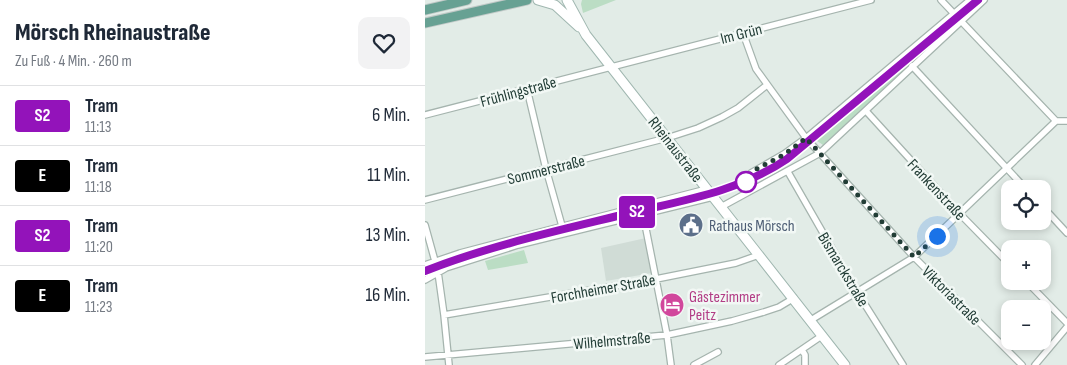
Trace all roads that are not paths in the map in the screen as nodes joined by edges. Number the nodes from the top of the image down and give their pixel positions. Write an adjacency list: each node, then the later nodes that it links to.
1 (467, 0): 9 (main road)
2 (527, 0): 11 (main road)
3 (538, 0): 13 (street)
4 (567, 0): 13 (street, Rheinaustraße)
5 (871, 0): 12 (street, Im Grün)
6 (941, 0): 10 (street)
7 (970, 0): 10 (street)
8 (984, 0): 10 (street)
9 (425, 10)
10 (957, 18): 15 (street); 20 (street); 23 (street)
11 (425, 23)
12 (743, 33): 14 (street, Im Grün); 16 (street, Viktoriastraße)
13 (586, 35): 14 (street, Rheinaustraße)
14 (612, 66): 17 (street, Frühlingstraße); 22 (street, Rheinaustraße)
15 (912, 66): 18 (street); 26 (street)
16 (767, 85): 22 (street, Sommerstraße); 23 (street, Viktoriastraße)
17 (527, 89): 19 (street, Frühlingstraße); 25 (street)
18 (867, 111): 24 (street); 35 (street, Frankenstraße)
19 (425, 115)
20 (1056, 121): 21 (street); 26 (street)
21 (1067, 121)
22 (667, 138): 25 (street, Sommerstraße); 30 (street, Rheinaustraße)
23 (806, 138): 24 (street, Viktoriastraße); 27 (street)
24 (820, 153): 28 (street); 42 (street, Viktoriastraße)
25 (546, 169): 32 (street, Sommerstraße); 38 (street)
26 (1007, 169): 29 (street); 35 (street)
27 (751, 172)
28 (788, 172): 33 (street); 49 (street, Bismarckstraße)
29 (1017, 180)
30 (707, 189): 31 (street, Rheinaustraße); 38 (street)
31 (713, 197): 33 (street, Rheinaustraße); 34 (street)
32 (425, 200)
33 (721, 207): 40 (street, Rheinaustraße)
34 (643, 214): 45 (street); 46 (street)
35 (960, 214): 41 (street, Frankenstraße); 42 (street)
36 (1051, 216): 39 (street)
37 (425, 225): 43 (street)
38 (562, 226): 43 (street)
39 (1067, 233)
40 (759, 254): 46 (street, Forchheimer Straße); 50 (street, Rheinaustraße)
41 (1001, 256)
42 (914, 257): 49 (street); 68 (street, Viktoriastraße)
43 (436, 261): 44 (street); 45 (street)
44 (425, 265)
45 (438, 272): 47 (street); 51 (street)
46 (656, 279): 51 (street, Forchheimer Straße); 55 (street)
47 (425, 280)
48 (1035, 290): 53 (street)
49 (857, 292): 52 (street); 67 (street, Bismarckstraße)
50 (794, 298): 52 (street, Rheinaustraße); 55 (street, Wilhelmstraße)
51 (444, 314): 59 (street)
52 (811, 320): 56 (street, Rheinaustraße)
53 (1067, 323)
54 (1067, 327): 69 (street)
55 (667, 335): 59 (street, Wilhelmstraße); 62 (street)
56 (823, 335): 57 (street); 66 (street, Rheinaustraße)
57 (802, 350): 64 (street); 65 (street)
58 (718, 352): 63 (street)
59 (448, 355): 60 (street, Wilhelmstraße); 61 (street)
60 (425, 357)
61 (449, 365)
62 (671, 365)
63 (695, 365)
64 (779, 365)
65 (805, 365)
66 (845, 365)
67 (903, 365)
68 (1022, 365)
69 (1035, 365)

